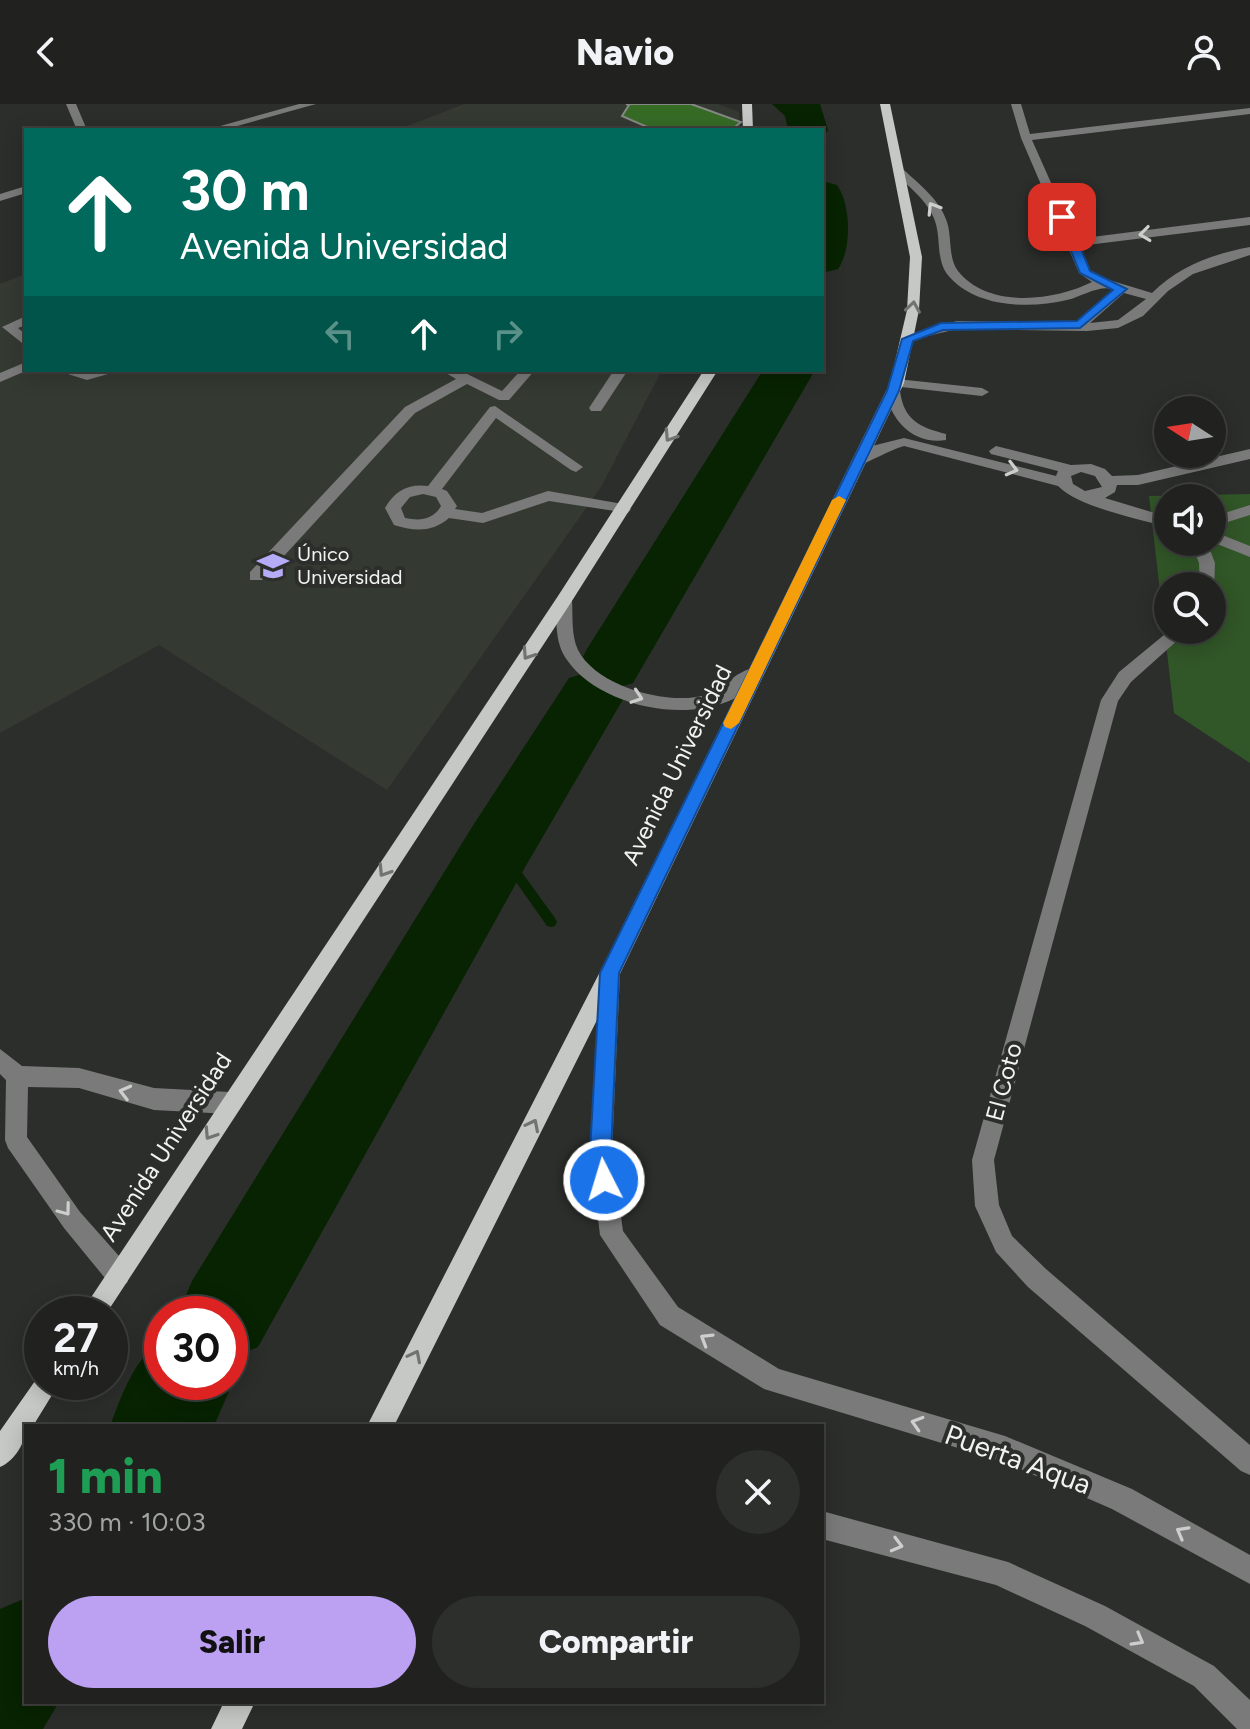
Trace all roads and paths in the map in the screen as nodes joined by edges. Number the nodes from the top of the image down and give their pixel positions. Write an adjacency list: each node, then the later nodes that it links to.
1 (71, 104): 8 (street)
2 (311, 104): 9 (street)
3 (885, 104): 12 (main road, Avenida Universidad)
4 (1016, 104): 11 (street)
5 (744, 106): 10 (main road)
6 (1213, 109): 7 (street); 11 (street)
7 (1250, 111)
8 (81, 128)
9 (219, 128)
10 (748, 128)
11 (1026, 138): 18 (street)
12 (900, 172): 26 (street, one-way to 12); 30 (main road, Avenida Universidad, one-way to 12)
13 (24, 190): 14 (street)
14 (0, 198)
15 (1250, 221): 16 (street)
16 (1190, 228): 17 (street); 18 (street, one-way to 18)
17 (1202, 237)
18 (1074, 243): 22 (street)
19 (1215, 246): 21 (street)
20 (1250, 251): 21 (street)
21 (1228, 255): 25 (street)
22 (1085, 273): 23 (street); 26 (street)
23 (1102, 282): 24 (street); 26 (street)
24 (1121, 289): 25 (street); 28 (street)
25 (1149, 296): 28 (street)
26 (1038, 301)
27 (24, 321): 29 (street)
28 (1080, 325): 30 (street)
29 (5, 329): 31 (street)
30 (908, 339): 41 (main road, Avenida Universidad)
31 (24, 341)
32 (24, 367): 39 (street)
33 (70, 372): 34 (street)
34 (106, 372)
35 (451, 372): 40 (street)
36 (526, 372): 40 (street)
37 (620, 372): 43 (street)
38 (710, 372): 51 (main road, Avenida Universidad, one-way to 51)
39 (0, 378)
40 (464, 380): 58 (street)
41 (895, 387): 42 (street); 45 (main road, Avenida Universidad); 47 (street)
42 (982, 392)
43 (596, 408)
44 (1250, 454): 48 (street)
45 (858, 461): 47 (street, one-way to 47); 61 (main road, Avenida Universidad)
46 (576, 467): 49 (street)
47 (1066, 476): 48 (street); 50 (street)
48 (1109, 481): 50 (street)
49 (433, 490): 53 (street); 53 (street)
50 (1091, 497): 54 (street)
51 (623, 509): 53 (street); 59 (main road, Avenida Universidad)
52 (1250, 510): 55 (street)
53 (446, 513)
54 (1154, 518)
55 (1226, 518)
56 (1226, 542): 57 (street)
57 (1250, 552)
58 (256, 576)
59 (564, 600): 61 (street, one-way to 61); 65 (main road, Avenida Universidad, one-way to 65)
60 (1165, 644): 71 (street, El Coto)
61 (755, 673): 62 (main road, Avenida Universidad)
62 (610, 973): 69 (main road, Avenida Universidad, one-way to 62); 73 (street, Puerta Aqua, one-way to 62)
63 (0, 1059): 64 (street)
64 (17, 1076): 65 (street, one-way to 64); 66 (street, one-way to 66)
65 (230, 1103): 66 (main road, Avenida Universidad, one-way to 66)
66 (118, 1274): 67 (main road, Avenida Universidad)
67 (104, 1296)
68 (35, 1400): 70 (main road)
69 (381, 1424)
70 (0, 1454)
71 (1250, 1462)
72 (824, 1526): 74 (street, one-way to 74)
73 (1250, 1570)
74 (1250, 1721)

